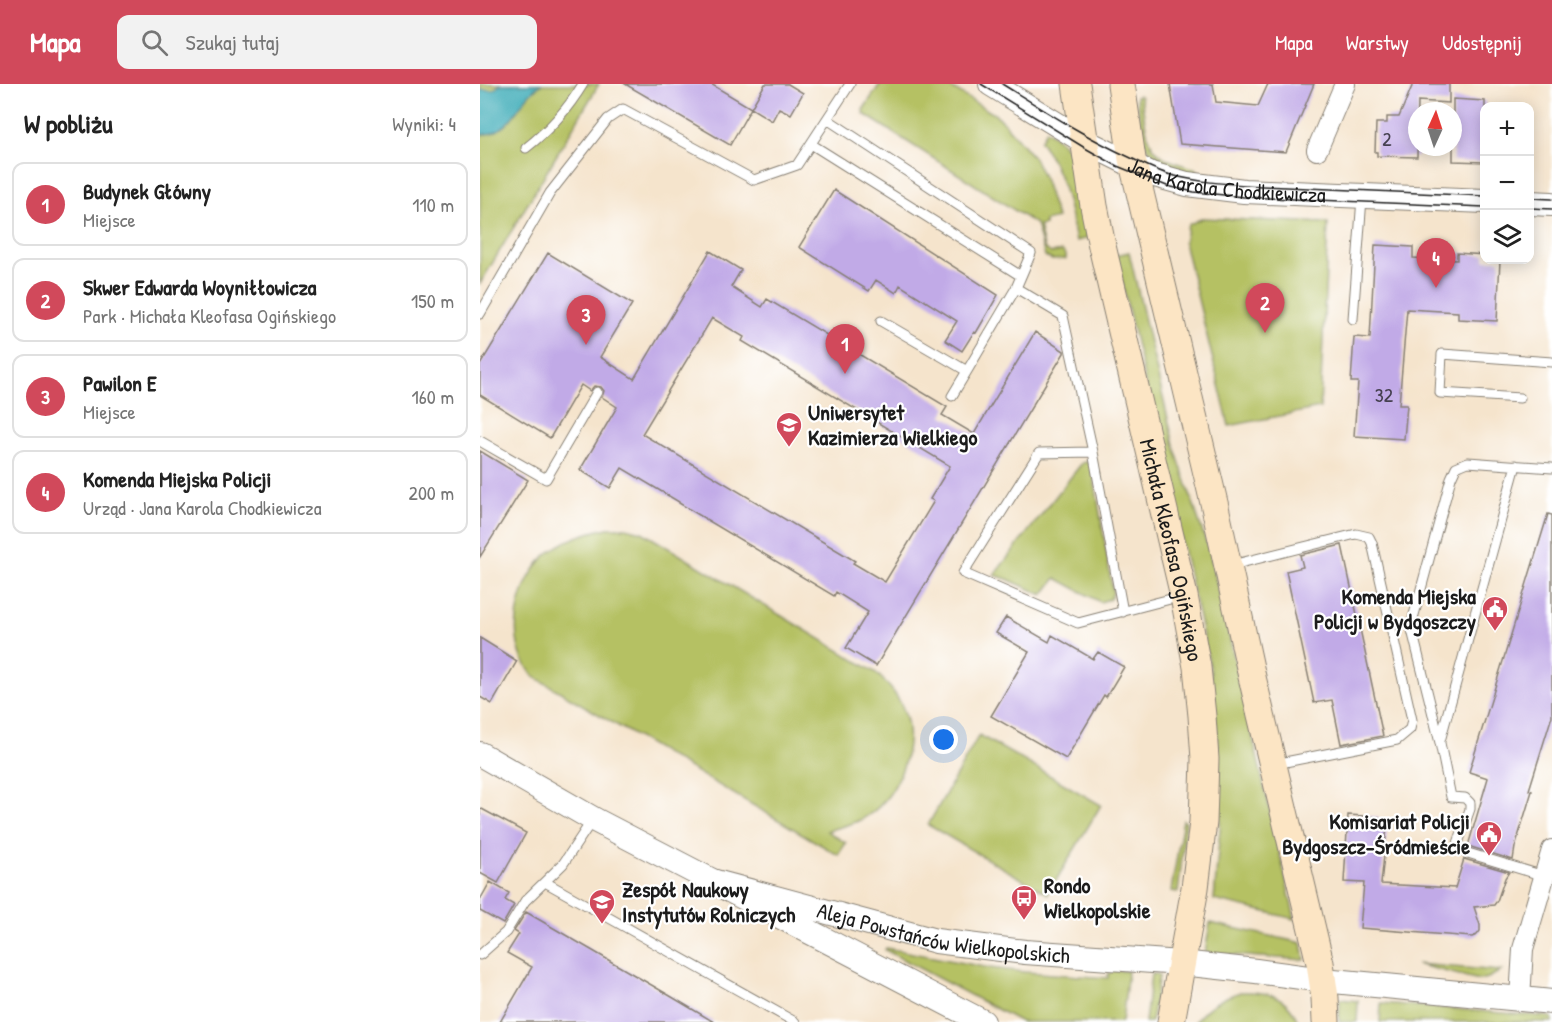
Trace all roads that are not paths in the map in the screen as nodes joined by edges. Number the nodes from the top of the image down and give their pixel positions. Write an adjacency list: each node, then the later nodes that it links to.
1 (583, 84): 10 (lane)
2 (850, 84): 7 (lane)
3 (991, 84): 8 (street, Jana Karola Chodkiewicza)
4 (1076, 84): 8 (main road, Michała Kleofasa Ogińskiego)
5 (1121, 84): 12 (main road)
6 (1345, 84): 11 (street)
7 (827, 119): 9 (lane); 17 (lane)
8 (1084, 141): 12 (street, Jana Karola Chodkiewicza); 32 (main road, Michała Kleofasa Ogińskiego)
9 (811, 144): 17 (lane); 19 (lane)
10 (526, 147)
11 (1317, 150)
12 (1134, 166): 13 (street, Jana Karola Chodkiewicza); 31 (main road)
13 (1362, 196): 14 (street, Jana Karola Chodkiewicza); 20 (lane)
14 (1480, 201)
15 (1534, 203): 16 (street)
16 (1552, 204)
17 (1021, 276): 18 (lane)
18 (1016, 288): 23 (lane); 28 (lane)
19 (480, 314)
20 (1353, 319)
21 (881, 321): 23 (lane)
22 (1552, 362): 26 (lane)
23 (967, 371): 25 (lane)
24 (597, 392): 27 (lane)
25 (952, 396)
26 (1521, 398)
27 (480, 441)
28 (1093, 452): 33 (lane); 33 (lane)
29 (1516, 465): 30 (lane); 34 (lane); 34 (lane)
30 (1552, 468)
31 (1228, 566): 36 (main road); 36 (lane)
32 (1184, 596): 33 (lane); 43 (main road, Michała Kleofasa Ogińskiego)
33 (1123, 612)
34 (1440, 743): 39 (lane)
35 (480, 754): 37 (street, Aleja Powstańców Wielkopolskich)
36 (1273, 764): 44 (main road)
37 (595, 820): 40 (street, Aleja Powstańców Wielkopolskich); 41 (lane)
38 (1552, 850): 39 (street)
39 (1544, 876): 45 (street)
40 (712, 881): 43 (street, Aleja Powstańców Wielkopolskich); 47 (street, Aleja Powstańców Wielkopolskich)
41 (545, 882): 42 (lane); 48 (lane)
42 (481, 950)
43 (1181, 963): 44 (street); 49 (main road)
44 (1323, 980): 45 (street); 50 (main road)
45 (1520, 999): 46 (street)
46 (1552, 1002)
47 (972, 1019)
48 (795, 1022)
49 (1171, 1022)
50 (1326, 1022)

